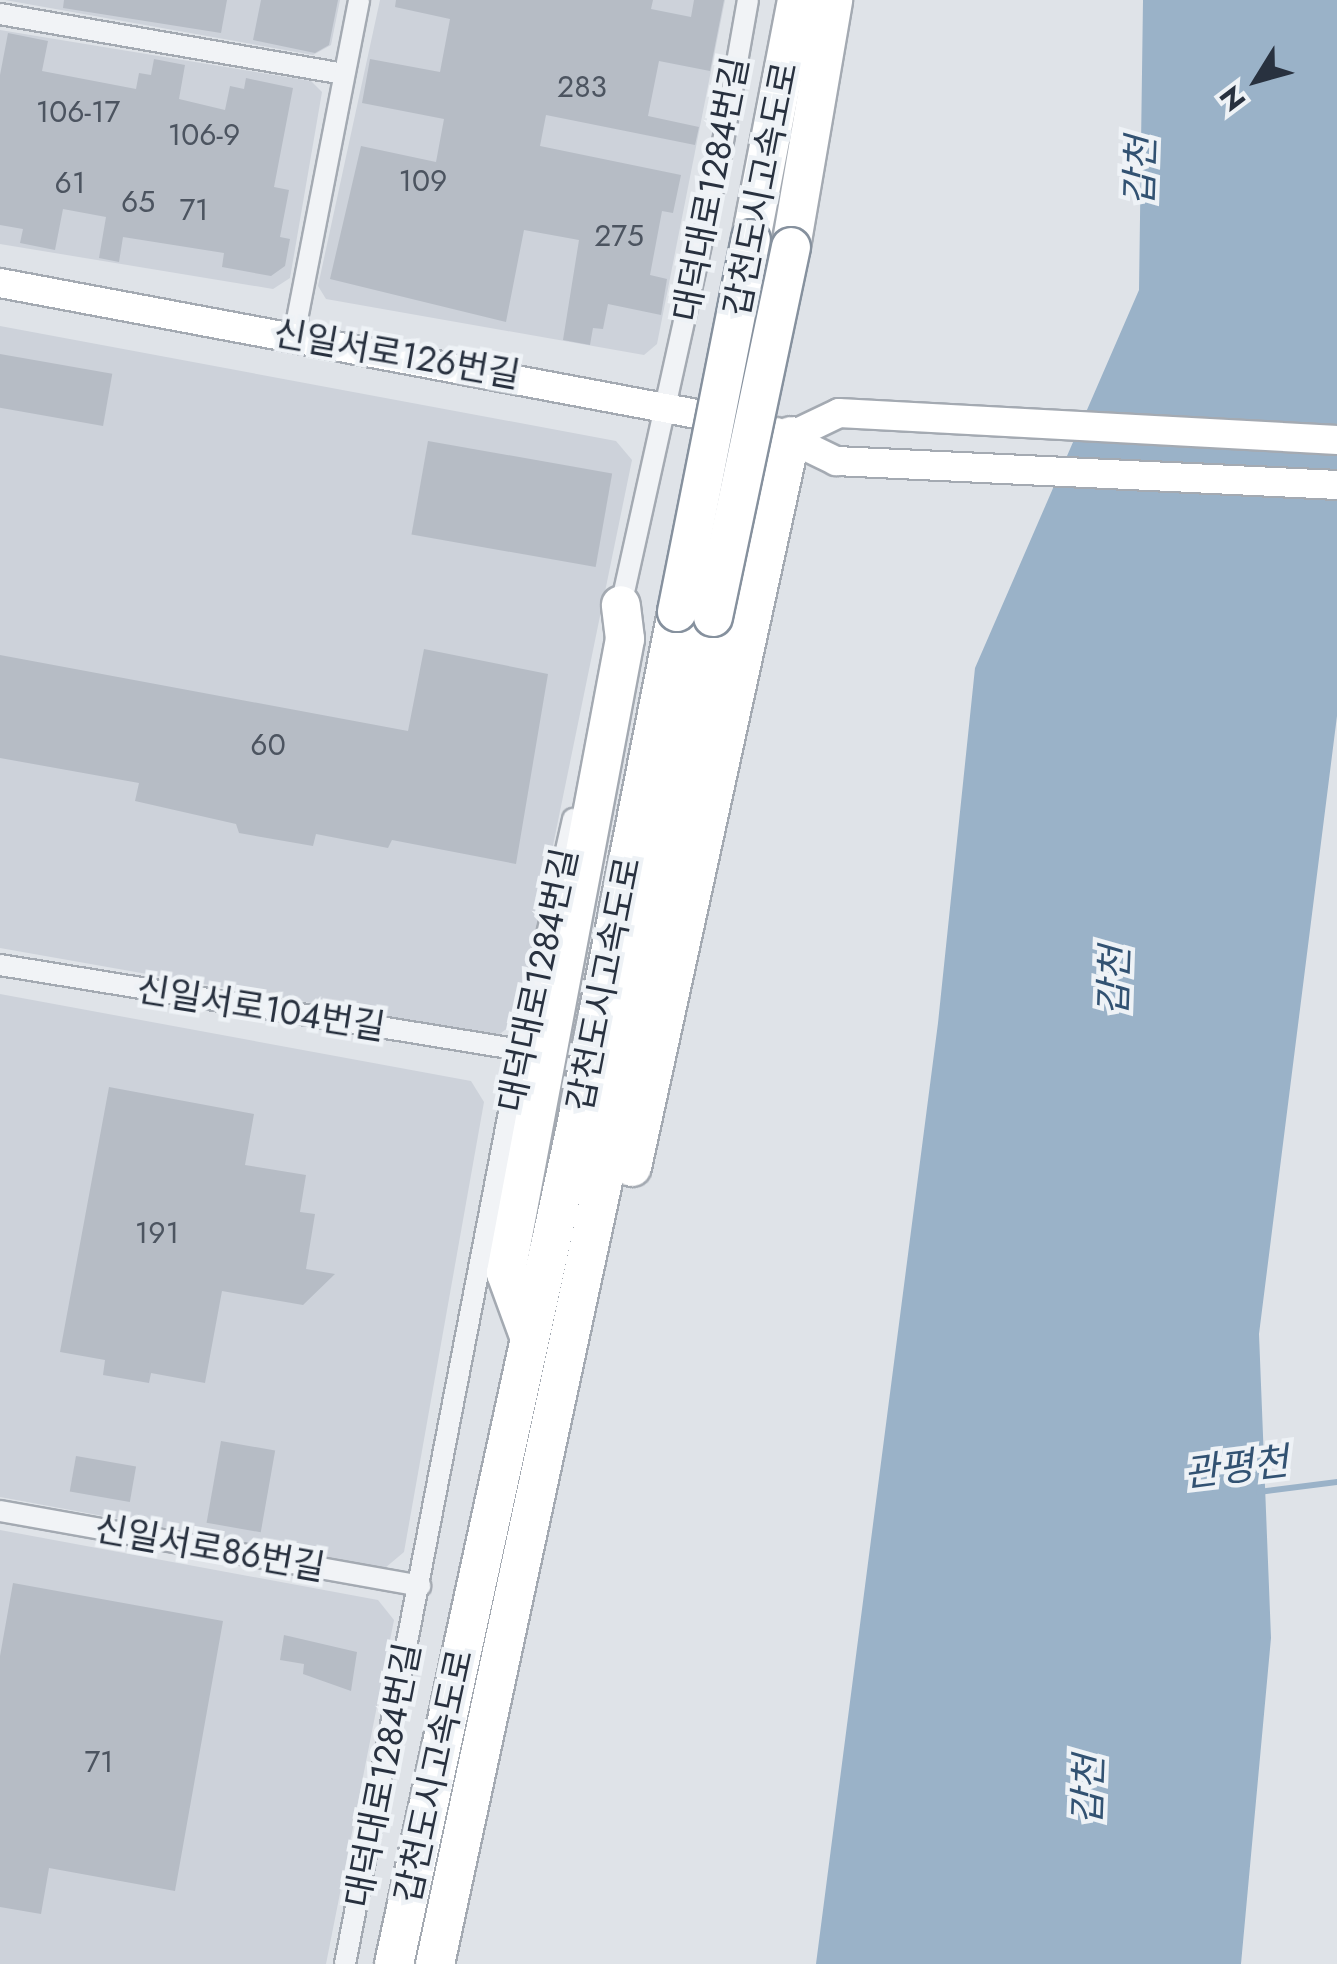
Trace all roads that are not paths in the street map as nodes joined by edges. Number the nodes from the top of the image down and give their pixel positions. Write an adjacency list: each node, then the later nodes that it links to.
1 (360, 0): 6 (street)
2 (748, 0): 9 (street, 대덕대로1284번길)
3 (797, 0): 14 (highway, 갑천도시고속도로, bridge)
4 (833, 0): 14 (highway, 갑천도시고속도로, bridge)
5 (0, 14): 6 (street)
6 (343, 74): 8 (street)
7 (0, 283): 8 (street, 신일서로126번길)
8 (294, 335): 9 (street, 신일서로126번길)
9 (666, 404): 10 (street, 신일서로126번길); 13 (street, 대덕대로1284번길)
10 (792, 436): 11 (street); 12 (street, 신일서로126번길); 17 (highway)
11 (1337, 440)
12 (1337, 485)
13 (621, 605): 16 (street, 대덕대로1284번길); 18 (highway)
14 (695, 614): 17 (highway, 갑천도시고속도로); 18 (highway, 갑천도시고속도로)
15 (0, 965): 16 (street, 신일서로104번길)
16 (521, 1050): 20 (street, 대덕대로1284번길)
17 (573, 1312): 23 (highway, 갑천도시고속도로)
18 (530, 1336): 22 (highway, 갑천도시고속도로)
19 (0, 1511): 20 (street, 신일서로86번길)
20 (420, 1586): 21 (street, 대덕대로1284번길)
21 (345, 1964)
22 (394, 1964)
23 (435, 1964)

